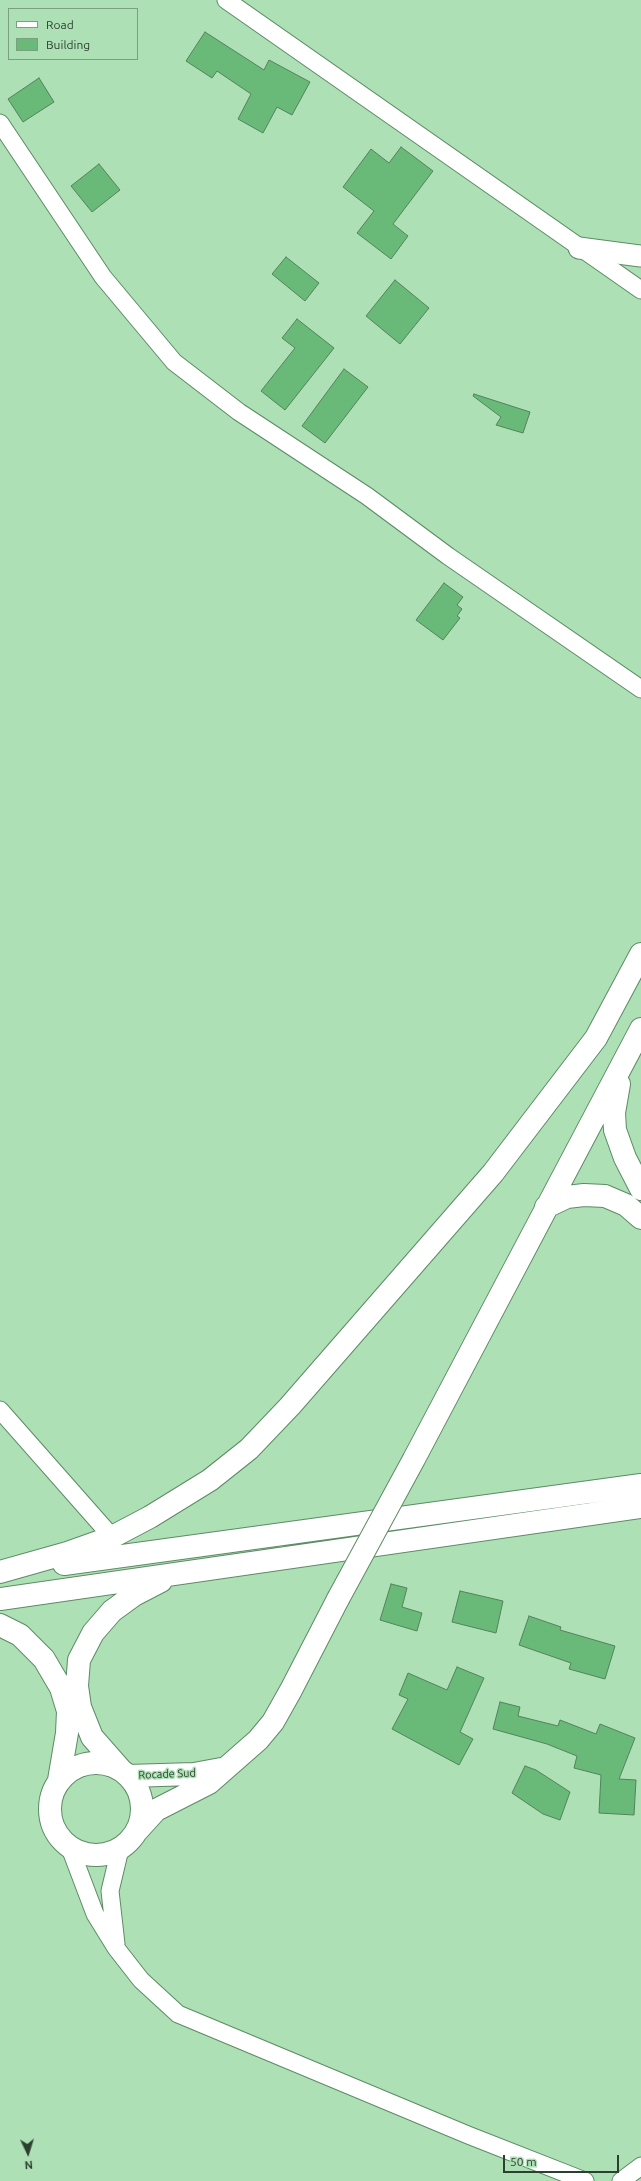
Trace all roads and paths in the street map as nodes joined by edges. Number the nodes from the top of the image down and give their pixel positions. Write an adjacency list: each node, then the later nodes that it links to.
1 (232, 2): 3 (street)
2 (0, 123): 6 (street)
3 (579, 248): 4 (main road); 5 (street)
4 (641, 256)
5 (641, 290)
6 (641, 689)
7 (641, 954): 16 (highway)
8 (641, 1029): 9 (highway)
9 (622, 1068): 10 (highway); 11 (highway)
10 (641, 1189)
11 (546, 1208): 12 (highway); 21 (highway, bridge)
12 (641, 1218)
13 (0, 1410): 16 (street)
14 (640, 1485): 17 (highway)
15 (641, 1507): 18 (highway)
16 (112, 1537): 17 (highway)
17 (0, 1572)
18 (178, 1573): 19 (highway); 22 (highway)
19 (0, 1600)
20 (0, 1625): 23 (highway)
21 (228, 1767): 22 (highway, Rocade Sud); 24 (highway)
22 (125, 1773): 23 (highway); 24 (highway)
23 (59, 1780): 25 (highway)
24 (136, 1832): 26 (highway)
25 (70, 1848): 26 (highway); 27 (street)
26 (120, 1849): 27 (street)
27 (116, 1948): 29 (street)
28 (641, 2166): 30 (street)
29 (585, 2181)
30 (621, 2181)

